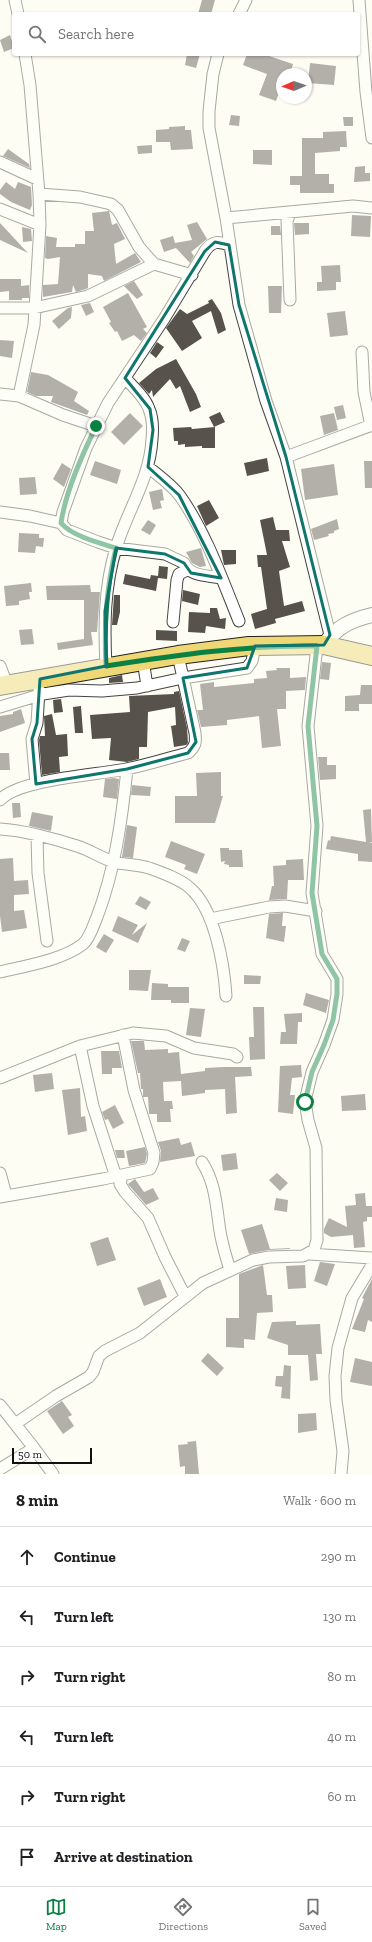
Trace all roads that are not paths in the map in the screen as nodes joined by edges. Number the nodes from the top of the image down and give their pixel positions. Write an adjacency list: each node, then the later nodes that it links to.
1 (15, 0): 4 (street)
2 (246, 0): 5 (street)
3 (359, 0): 6 (street)
4 (18, 12)
5 (240, 12)
6 (360, 12)
7 (360, 13): 10 (street)
8 (25, 56): 12 (street)
9 (218, 56): 17 (street)
10 (372, 138)
11 (0, 163): 12 (street)
12 (37, 178): 13 (street)
13 (39, 194): 18 (street); 20 (street)
14 (372, 208): 16 (street)
15 (0, 209): 18 (street)
16 (290, 213): 17 (street); 22 (street)
17 (226, 218): 19 (street)
18 (40, 225): 24 (street)
19 (229, 246): 21 (street); 31 (street)
20 (154, 264): 21 (street); 24 (street)
21 (192, 275): 26 (street)
22 (290, 300)
23 (0, 308): 24 (street)
24 (34, 308): 28 (street)
25 (362, 352): 30 (street)
26 (125, 378): 29 (street); 32 (street)
27 (0, 394): 28 (street)
28 (19, 396): 29 (street)
29 (96, 426): 34 (street)
30 (371, 426): 31 (street)
31 (286, 457): 41 (street)
32 (148, 467): 35 (street); 37 (street)
33 (0, 512): 34 (street)
34 (61, 523): 35 (street)
35 (116, 548): 36 (street); 47 (street)
36 (187, 570): 37 (street); 40 (street)
37 (221, 578): 39 (street)
38 (372, 615): 41 (street)
39 (239, 621)
40 (173, 622)
41 (324, 642): 42 (main road); 44 (main road); 59 (street)
42 (255, 646): 43 (main road); 48 (street)
43 (178, 655): 45 (main road); 48 (street)
44 (372, 656)
45 (143, 660): 47 (main road); 50 (street)
46 (0, 666): 49 (street)
47 (106, 666): 51 (main road)
48 (183, 678): 50 (street); 53 (street)
49 (4, 685): 51 (main road)
50 (147, 686): 51 (street)
51 (40, 687): 52 (street); 54 (street)
52 (0, 707)
53 (127, 769): 54 (street); 58 (street)
54 (36, 784): 55 (street)
55 (3, 794)
56 (0, 829): 57 (street)
57 (36, 836): 58 (street); 61 (street)
58 (113, 862): 60 (street); 62 (street)
59 (316, 912): 60 (street); 72 (street)
60 (210, 919): 63 (street)
61 (47, 941)
62 (0, 972)
63 (226, 996)
64 (123, 1035): 65 (street); 66 (street); 70 (street)
65 (80, 1046): 67 (street); 70 (street)
66 (237, 1057)
67 (0, 1078)
68 (202, 1162): 75 (street)
69 (0, 1173): 71 (street)
70 (119, 1176): 71 (street); 76 (street)
71 (3, 1196)
72 (309, 1254): 73 (street); 75 (street)
73 (372, 1258)
74 (372, 1265): 82 (street)
75 (230, 1270): 76 (street)
76 (185, 1296): 78 (street)
77 (2, 1410): 78 (street)
78 (15, 1424): 79 (street)
79 (34, 1448): 80 (street); 81 (street)
80 (0, 1469)
81 (53, 1474)
82 (341, 1474)

